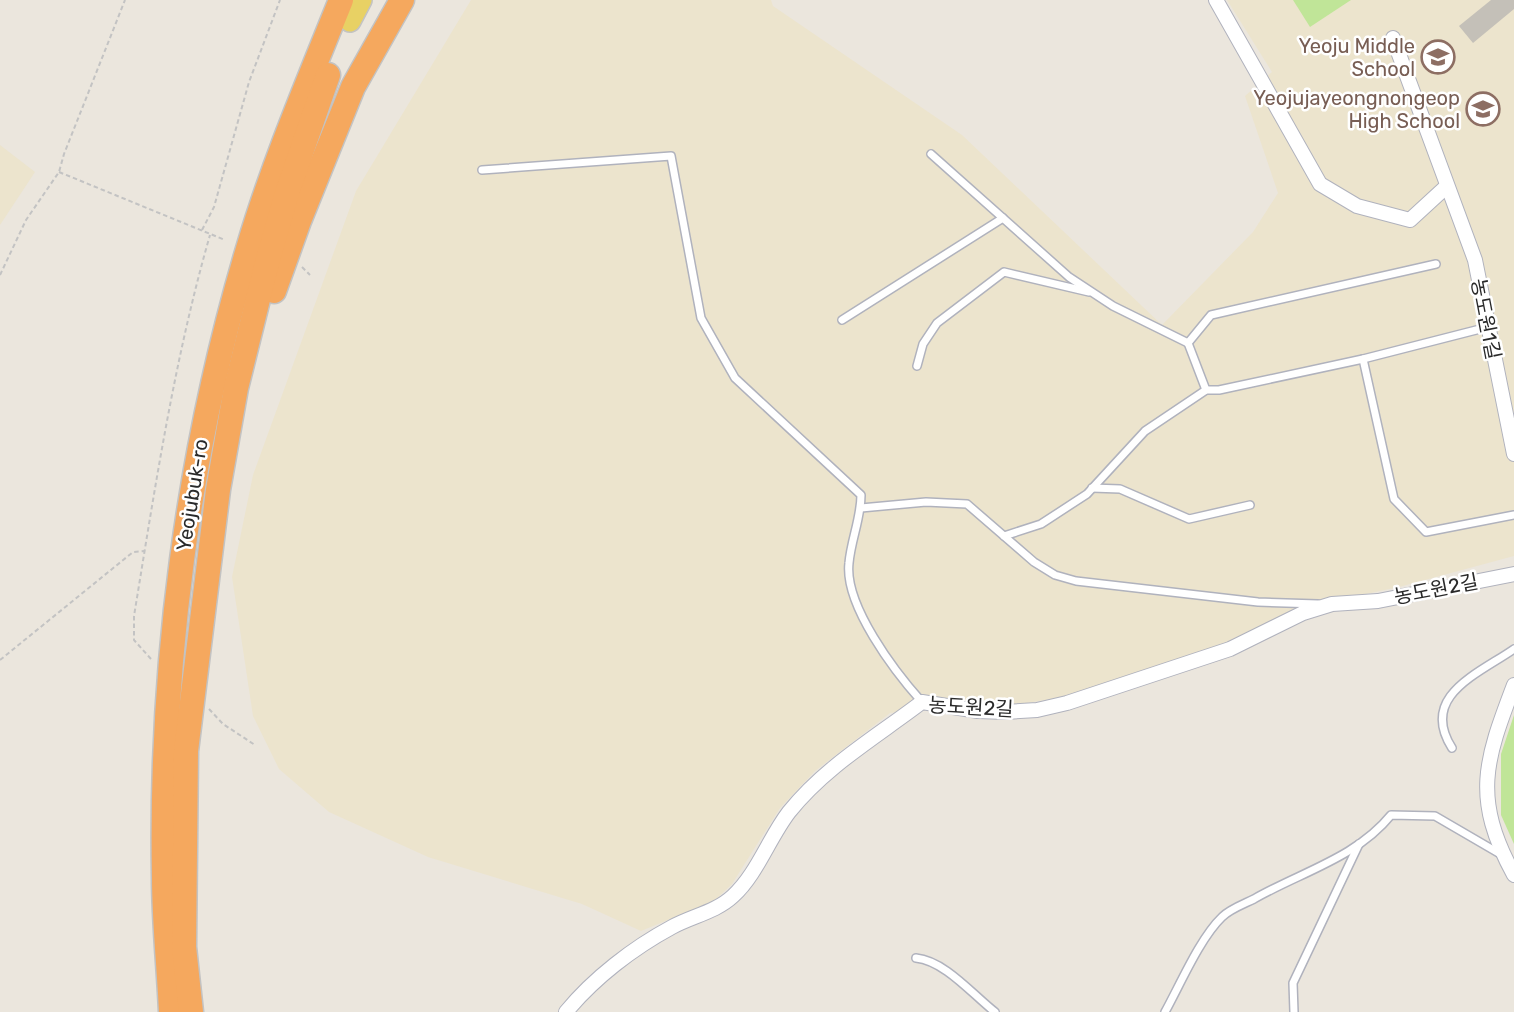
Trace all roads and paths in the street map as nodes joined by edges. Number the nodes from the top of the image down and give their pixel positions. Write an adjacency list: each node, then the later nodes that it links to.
1 (125, 0): 11 (path)
2 (280, 0): 14 (path)
3 (333, 0): 8 (main road)
4 (402, 0): 28 (highway)
5 (1216, 0): 12 (street)
6 (352, 5): 8 (highway, Yeojubuk-ro); 28 (highway, Yeojubuk-ro)
7 (1392, 38): 12 (street, 농도원1길)
8 (294, 116): 48 (highway, Yeojubuk-ro)
9 (931, 154): 13 (lane)
10 (482, 170): 30 (lane)
11 (59, 172): 14 (path); 18 (path)
12 (1447, 186): 21 (street, 농도원1길)
13 (1002, 218): 19 (lane); 20 (lane)
14 (202, 230): 15 (path)
15 (210, 236): 16 (path); 33 (path)
16 (225, 240)
17 (1436, 264): 22 (lane)
18 (0, 275)
19 (1094, 294): 22 (lane); 24 (lane)
20 (842, 320)
21 (1488, 327): 23 (lane); 26 (street, 농도원1길)
22 (1188, 343): 25 (lane)
23 (1363, 359): 25 (lane); 31 (lane)
24 (917, 366)
25 (1206, 390): 27 (lane)
26 (1514, 454)
27 (1092, 488): 29 (lane); 32 (lane)
28 (218, 489): 49 (highway, Yeojubuk-ro)
29 (1250, 505)
30 (861, 508): 32 (lane); 41 (lane)
31 (1514, 515)
32 (1004, 536): 35 (lane)
33 (145, 551): 37 (path); 38 (path)
34 (1514, 573): 35 (street, 농도원2길)
35 (1332, 604): 41 (street, 농도원2길)
36 (1514, 649): 43 (lane)
37 (151, 659)
38 (0, 660)
39 (1514, 685): 45 (street)
40 (203, 702): 42 (path)
41 (922, 702): 50 (street, 농도원2길)
42 (255, 745)
43 (1452, 748)
44 (1360, 842): 45 (lane); 52 (lane); 53 (lane)
45 (1504, 856): 46 (street)
46 (1514, 875)
47 (916, 958): 51 (lane)
48 (171, 1012)
49 (191, 1012)
50 (566, 1012)
51 (995, 1012)
52 (1165, 1012)
53 (1294, 1012)

